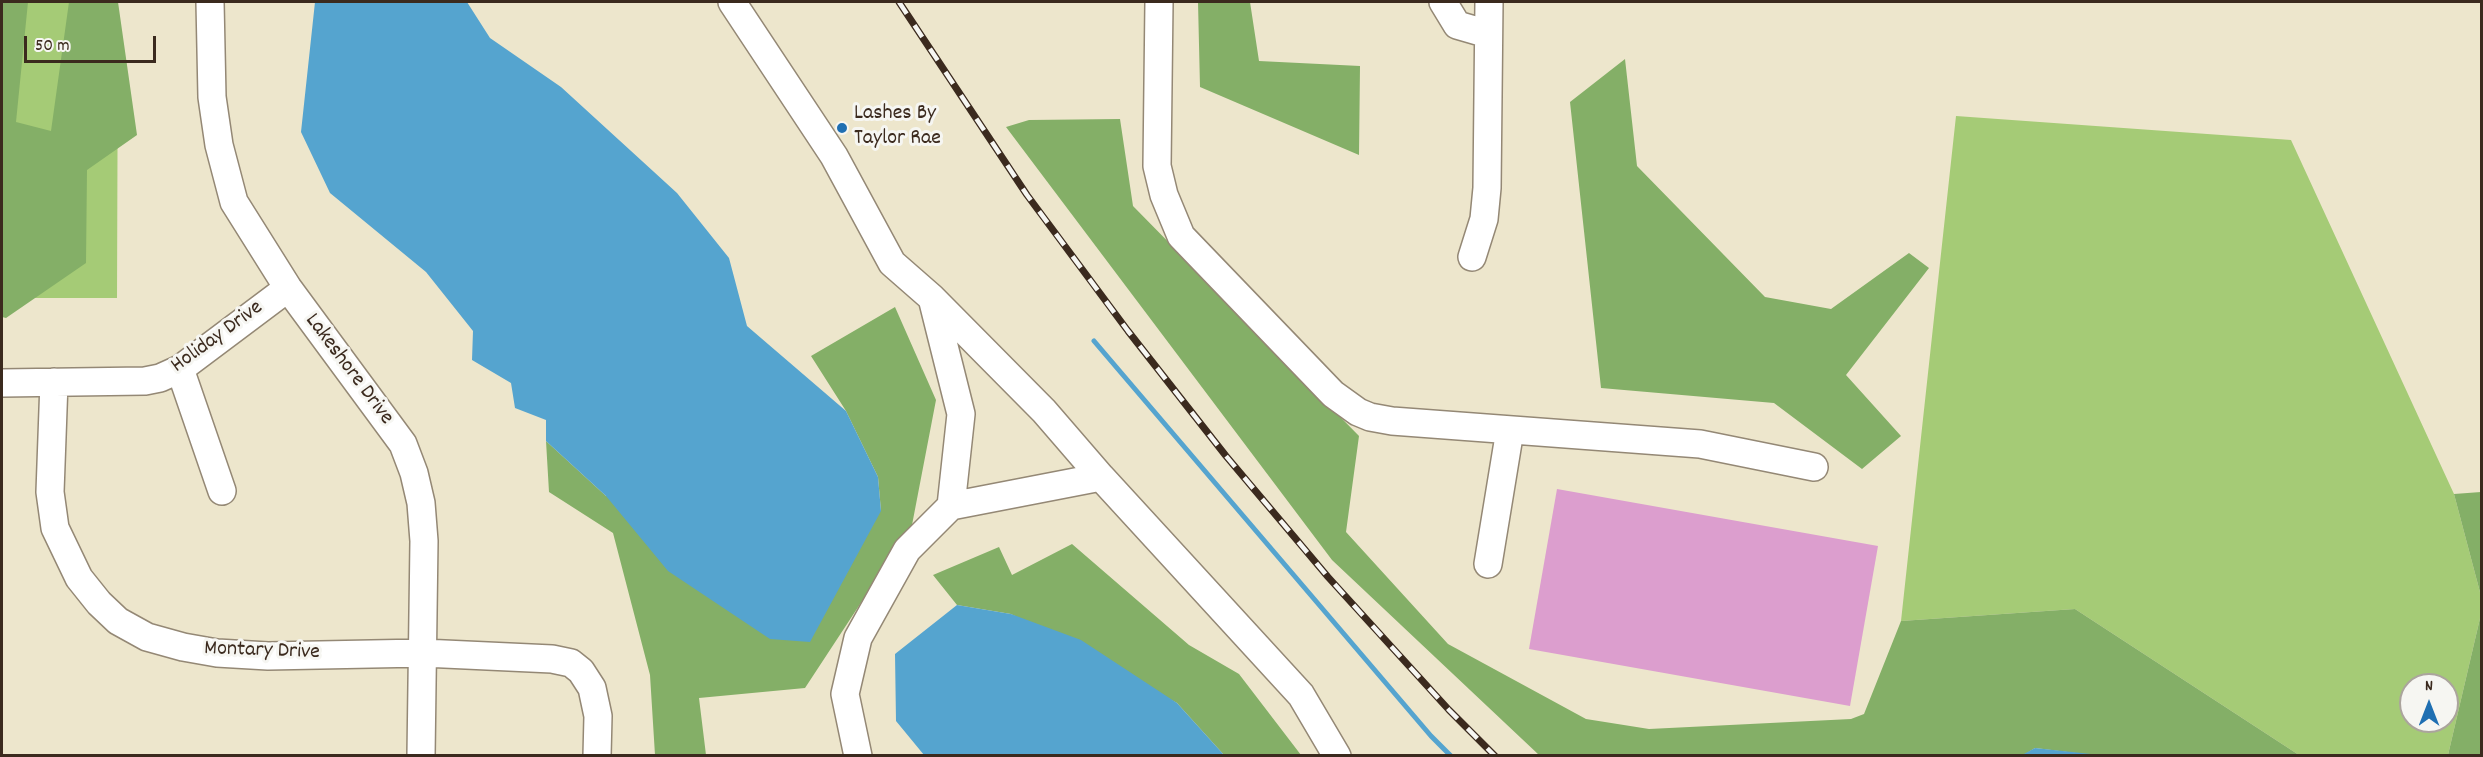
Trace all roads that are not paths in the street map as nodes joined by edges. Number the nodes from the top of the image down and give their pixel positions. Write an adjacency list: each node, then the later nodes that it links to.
1 (210, 2): 8 (lane, Lakeshore Drive)
2 (732, 2): 9 (lane)
3 (1159, 2): 13 (lane)
4 (1443, 2): 6 (lane)
5 (1489, 2): 6 (lane)
6 (1488, 34): 7 (lane)
7 (1472, 257)
8 (288, 288): 10 (lane, Holiday Drive); 19 (lane, Lakeshore Drive)
9 (932, 298): 15 (lane); 17 (lane)
10 (180, 369): 11 (lane, Holiday Drive); 16 (lane)
11 (54, 382): 12 (lane, Holiday Drive); 19 (lane, Montary Drive)
12 (2, 383)
13 (1510, 430): 14 (lane); 18 (lane)
14 (1814, 467)
15 (1101, 477): 17 (lane); 23 (lane)
16 (222, 491)
17 (951, 506): 22 (lane)
18 (1488, 564)
19 (423, 653): 20 (lane, Lakeshore Drive); 21 (lane, Montary Drive)
20 (421, 756)
21 (597, 756)
22 (858, 756)
23 (1337, 756)

